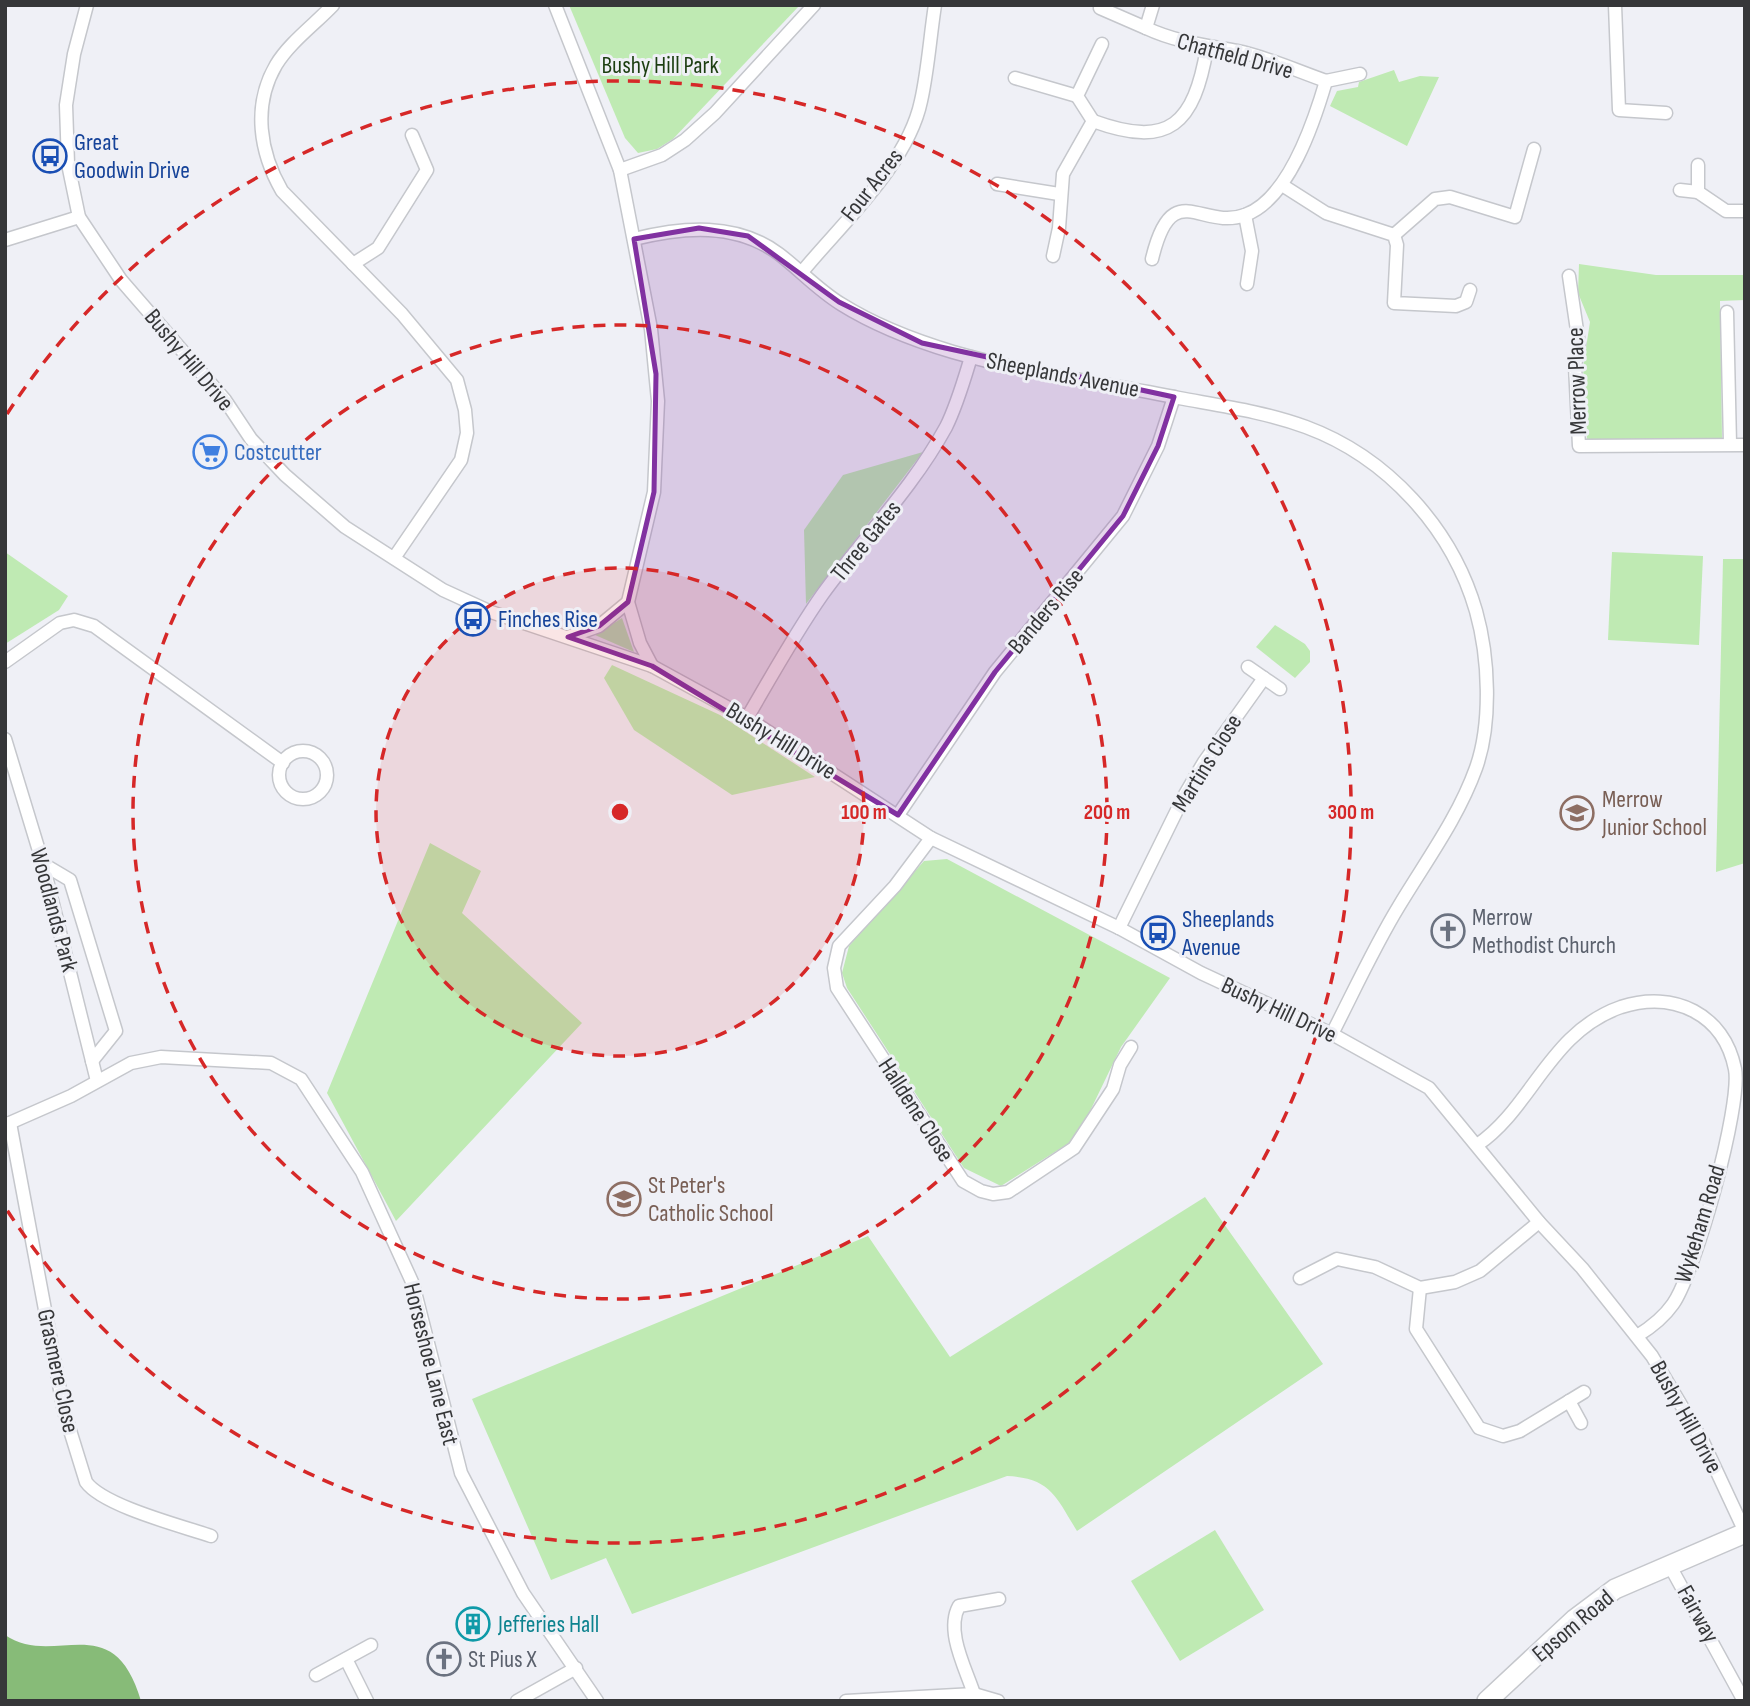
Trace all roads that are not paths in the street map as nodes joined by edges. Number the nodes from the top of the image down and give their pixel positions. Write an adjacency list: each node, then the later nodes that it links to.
1 (88, 5): 29 (street, Bushy Hill Drive)
2 (332, 5): 35 (street)
3 (555, 5): 21 (street)
4 (814, 5): 21 (street)
5 (935, 5): 36 (street, Four Acres)
6 (1153, 5): 9 (street, Chatfield Drive)
7 (1615, 5): 16 (street)
8 (1100, 8): 9 (street, Chatfield Drive)
9 (1146, 28): 11 (street, Chatfield Drive)
10 (1102, 44): 15 (street)
11 (1207, 48): 14 (street, Chatfield Drive); 17 (street)
12 (1360, 74): 14 (street)
13 (1015, 78): 15 (street)
14 (1326, 81): 23 (street)
15 (1077, 96): 17 (street)
16 (1665, 113)
17 (1093, 121): 26 (street)
18 (412, 135): 35 (street)
19 (1534, 149): 30 (street)
20 (1698, 165): 25 (street)
21 (620, 170): 31 (street)
22 (997, 184): 26 (street)
23 (1282, 185): 28 (street); 30 (street)
24 (1680, 190): 25 (street)
25 (1698, 192): 27 (street)
26 (1059, 194): 33 (street)
27 (1745, 211)
28 (1245, 215): 34 (street); 38 (street)
29 (79, 217): 32 (street); 45 (street, Bushy Hill Drive)
30 (1394, 235): 39 (street)
31 (634, 239): 36 (street, Sheeplands Avenue); 46 (street)
32 (5, 240)
33 (1053, 256)
34 (1152, 260)
35 (352, 264): 45 (street)
36 (802, 272): 41 (street, Sheeplands Avenue)
37 (1569, 276): 43 (street, Merrow Place)
38 (1247, 284)
39 (1471, 290)
40 (1727, 312): 43 (street)
41 (971, 357): 42 (street, Sheeplands Avenue); 53 (street, Three Gates)
42 (1174, 397): 56 (street, Banders Rise); 60 (street, Sheeplands Avenue)
43 (1730, 444): 44 (street, Merrow Place)
44 (1745, 444)
45 (394, 558): 47 (street, Bushy Hill Drive)
46 (628, 602): 47 (street); 49 (street)
47 (568, 637): 49 (street, Bushy Hill Drive)
48 (5, 662): 55 (street)
49 (652, 666): 53 (street, Bushy Hill Drive)
50 (1248, 667): 51 (street)
51 (1264, 678): 52 (street); 59 (street, Martins Close)
52 (1280, 689)
53 (747, 718): 56 (street, Bushy Hill Drive)
54 (5, 739): 58 (street, Woodlands Park)
55 (283, 762)
56 (898, 815): 57 (street, Bushy Hill Drive)
57 (931, 838): 59 (street, Bushy Hill Drive); 61 (street, Halldene Close)
58 (43, 864): 62 (street, Woodlands Park); 62 (street)
59 (1119, 928): 60 (street, Bushy Hill Drive)
60 (1332, 1034): 65 (street, Bushy Hill Drive)
61 (1131, 1047)
62 (92, 1061): 63 (street, Woodlands Park)
63 (97, 1081): 64 (street, Horseshoe Lane East); 79 (street, Horseshoe Lane East)
64 (8, 1124): 74 (street, Grasmere Close)
65 (1477, 1145): 66 (street, Bushy Hill Drive); 69 (street, Wykeham Road)
66 (1539, 1222): 68 (street); 69 (street, Bushy Hill Drive)
67 (1300, 1279): 68 (street)
68 (1420, 1288): 71 (street)
69 (1637, 1336): 73 (street, Bushy Hill Drive)
70 (1584, 1392): 71 (street)
71 (1569, 1401): 72 (street)
72 (1581, 1423)
73 (1745, 1532): 75 (main road, Epsom Road)
74 (211, 1536)
75 (1670, 1566): 87 (main road, Epsom Road); 88 (street, Fairway)
76 (999, 1599): 81 (street)
77 (371, 1645): 78 (street)
78 (346, 1659): 80 (street); 83 (street)
79 (576, 1668): 84 (street); 85 (street, Horseshoe Lane East)
80 (316, 1675)
81 (974, 1694): 82 (street); 86 (street)
82 (852, 1700)
83 (368, 1701)
84 (517, 1701)
85 (597, 1701)
86 (998, 1701)
87 (1487, 1701)
88 (1744, 1701)

